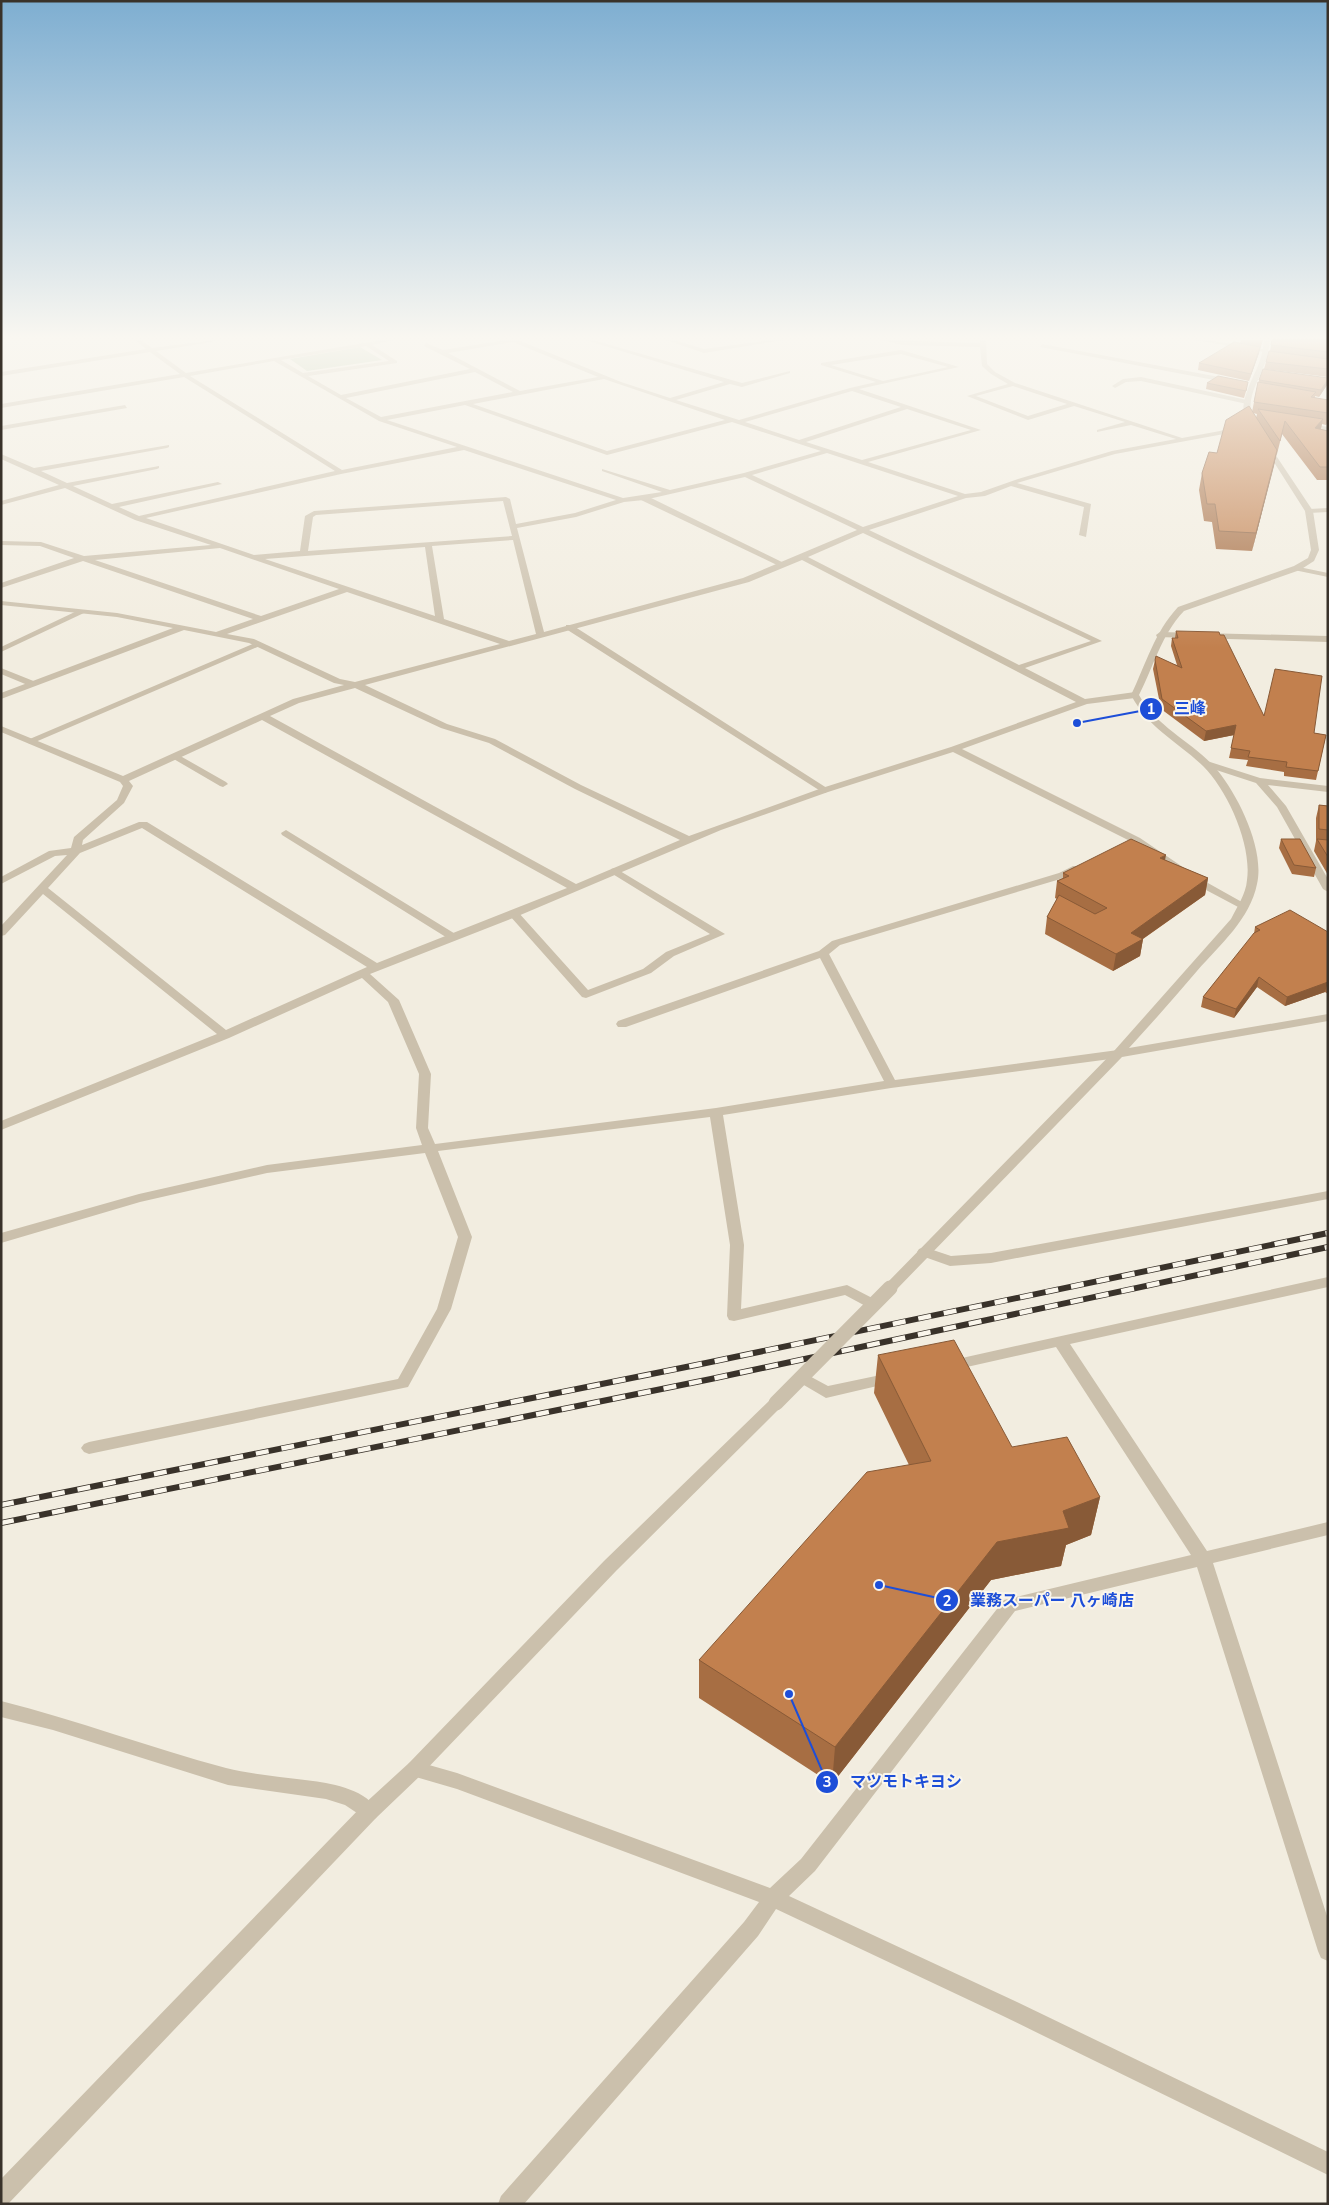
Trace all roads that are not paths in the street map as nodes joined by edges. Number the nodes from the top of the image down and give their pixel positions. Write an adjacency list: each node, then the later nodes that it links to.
1 (294, 443): 17 (street)
2 (451, 443): 10 (street)
3 (579, 443): 4 (street)
4 (648, 443)
5 (802, 443): 11 (street)
6 (932, 443): 13 (street)
7 (1161, 443): 20 (street)
8 (1264, 443): 29 (street)
9 (167, 446): 15 (street)
10 (464, 447): 17 (street); 25 (street)
11 (830, 450): 13 (street); 18 (street)
12 (1, 456): 15 (street)
13 (865, 462): 23 (street)
14 (157, 467): 21 (street)
15 (35, 470): 21 (street)
16 (604, 470): 22 (street)
17 (341, 472): 30 (street)
18 (746, 475): 22 (street); 32 (street)
19 (218, 484): 27 (street)
20 (1012, 484): 23 (street); 33 (street)
21 (68, 485): 26 (street); 27 (street)
22 (669, 492): 24 (street)
23 (965, 496): 32 (street)
24 (644, 498): 25 (street); 42 (street)
25 (623, 500): 31 (street)
26 (1, 503)
27 (110, 507): 30 (street)
28 (1328, 510): 29 (street)
29 (1309, 511): 43 (street)
30 (138, 518): 37 (street)
31 (513, 527): 34 (street); 38 (street)
32 (863, 530): 40 (street); 60 (street)
33 (1083, 535)
34 (516, 538): 36 (street); 54 (street)
35 (1, 543): 41 (street)
36 (428, 544): 38 (street); 50 (street)
37 (222, 547): 39 (street); 41 (street)
38 (304, 553): 39 (street)
39 (250, 557): 46 (street)
40 (802, 557): 42 (street); 60 (street)
41 (79, 558): 45 (street); 49 (street)
42 (782, 564): 51 (street)
43 (1297, 568): 44 (street); 55 (street)
44 (1328, 575)
45 (1, 586)
46 (347, 589): 49 (street); 50 (street)
47 (1, 603): 48 (street)
48 (82, 612): 52 (street); 59 (street)
49 (258, 618): 53 (street)
50 (440, 621): 57 (street)
51 (569, 627): 54 (street); 77 (street)
52 (185, 628): 53 (street); 62 (street)
53 (218, 634): 58 (street)
54 (540, 635): 57 (street)
55 (1160, 635): 56 (street); 64 (street)
56 (1328, 639)
57 (506, 643): 63 (street)
58 (258, 645): 63 (street); 69 (street)
59 (1, 650)
60 (1018, 668): 66 (street)
61 (1, 671): 62 (street)
62 (33, 684): 65 (street)
63 (351, 685): 67 (street); 79 (street)
64 (1135, 695): 66 (street); 72 (street)
65 (1, 696)
66 (1084, 702): 70 (street)
67 (262, 716): 71 (street); 88 (street)
68 (1, 729): 69 (street)
69 (30, 741): 73 (street)
70 (954, 749): 77 (street); 80 (street)
71 (175, 756): 73 (street); 75 (street)
72 (1206, 764): 74 (street); 91 (street)
73 (123, 780): 84 (street)
74 (1259, 781): 76 (street); 81 (street)
75 (223, 784)
76 (1328, 789)
77 (825, 790): 79 (street)
78 (286, 833): 94 (street)
79 (689, 840): 86 (street)
80 (1136, 840): 83 (street); 91 (street)
81 (1304, 845): 82 (street); 90 (street)
82 (1320, 847)
83 (1120, 848)
84 (76, 851): 87 (street); 89 (street); 96 (street)
85 (1087, 863): 95 (street)
86 (615, 871): 88 (street); 92 (street)
87 (2, 880)
88 (576, 888): 92 (street)
89 (43, 889): 93 (street); 99 (street)
90 (1328, 889)
91 (1244, 906): 100 (street)
92 (514, 914): 94 (street)
93 (1, 933)
94 (453, 937): 96 (street)
95 (822, 953): 98 (street); 101 (street)
96 (370, 970): 99 (street); 104 (street)
97 (1328, 1017): 100 (street)
98 (622, 1024)
99 (225, 1035): 103 (street)
100 (1118, 1054): 101 (street); 107 (street)
101 (891, 1084): 102 (street)
102 (716, 1112): 104 (street); 109 (street)
103 (1, 1126)
104 (431, 1148): 106 (street); 114 (street)
105 (1328, 1195): 107 (street)
106 (1, 1238)
107 (924, 1252): 109 (street, bridge)
108 (1328, 1282): 110 (street)
109 (873, 1305): 113 (street, bridge)
110 (1060, 1342): 111 (street); 116 (street)
111 (938, 1368)
112 (901, 1376): 113 (street)
113 (802, 1377): 118 (street, bridge)
114 (89, 1448)
115 (1328, 1528): 116 (street)
116 (1203, 1559): 120 (street); 121 (street)
117 (1, 1709): 119 (street)
118 (415, 1768): 119 (street); 120 (street)
119 (369, 1812): 123 (street)
120 (772, 1898): 122 (street); 124 (street)
121 (1328, 1951)
122 (1328, 2164)
123 (1, 2196)
124 (509, 2204)

